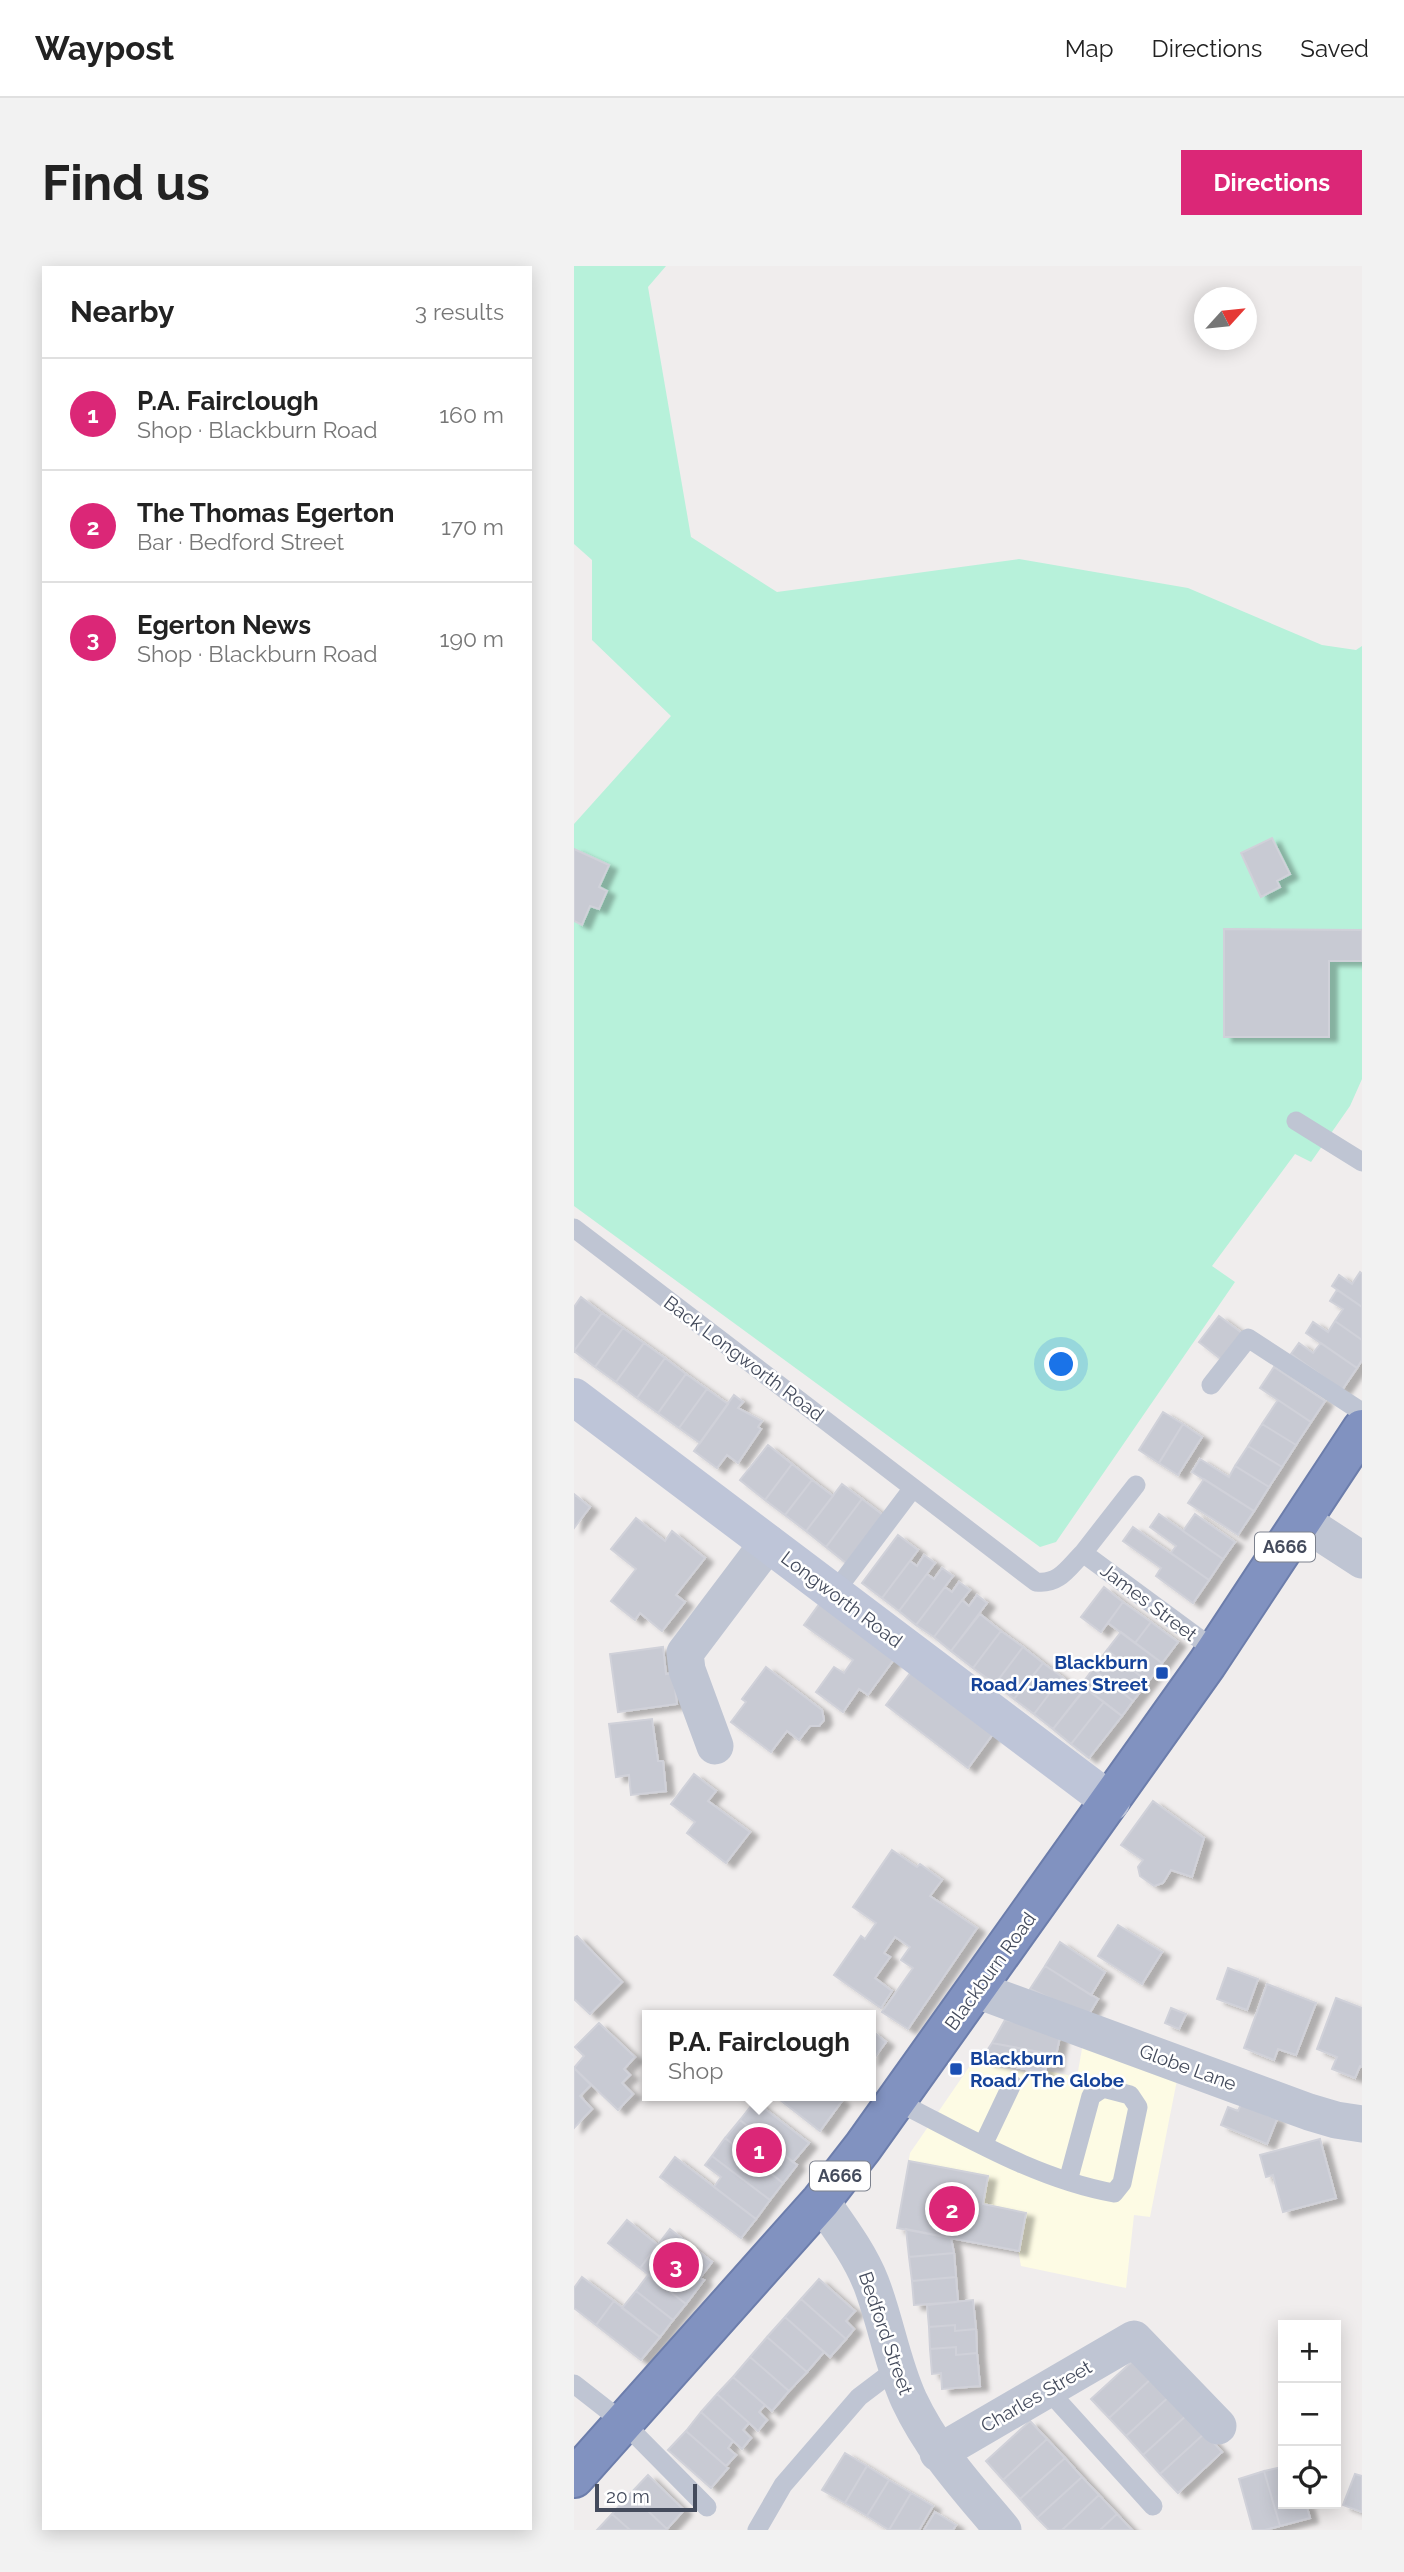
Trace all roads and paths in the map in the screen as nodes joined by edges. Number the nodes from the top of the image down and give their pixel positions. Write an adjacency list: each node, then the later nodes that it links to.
1 (1296, 1121): 2 (lane)
2 (1362, 1162)
3 (574, 1228): 9 (lane, Back Longworth Road)
4 (1211, 1385): 6 (lane)
5 (574, 1396): 11 (street, Longworth Road)
6 (1362, 1412)
7 (1362, 1429): 10 (highway, Blackburn Road / A666)
8 (1136, 1485): 12 (lane, James Street)
9 (913, 1488): 14 (lane, Back Longworth Road); 15 (lane)
10 (1302, 1521): 13 (street); 16 (highway, Blackburn Road / A666)
11 (768, 1543): 15 (street, Longworth Road); 17 (street)
12 (1083, 1553): 14 (lane, James Street); 16 (lane, James Street)
13 (1362, 1560)
14 (1058, 1579)
15 (834, 1593): 18 (street, Longworth Road)
16 (1216, 1651): 18 (highway, Blackburn Road / A666)
17 (715, 1746)
18 (1111, 1802): 19 (highway, Blackburn Road / A666)
19 (977, 1990): 21 (highway, Blackburn Road / A666); 22 (street, Globe Lane)
20 (1012, 2084): 23 (lane)
21 (896, 2101): 23 (lane); 25 (highway, Blackburn Road / A666)
22 (1362, 2124)
23 (983, 2145): 24 (lane)
24 (1068, 2181): 24 (lane)
25 (821, 2201): 26 (street, Bedford Street); 29 (highway, Blackburn Road / A666)
26 (896, 2369): 31 (street, Bedford Street); 35 (lane)
27 (574, 2384): 29 (lane)
28 (1047, 2389): 30 (street, Charles Street); 31 (street, Charles Street); 33 (lane)
29 (624, 2423): 32 (highway, Blackburn Road / A666); 34 (lane)
30 (1218, 2426)
31 (938, 2453): 36 (street, Bedford Street)
32 (574, 2478)
33 (1153, 2506)
34 (707, 2507)
35 (757, 2530)
36 (1003, 2530)

